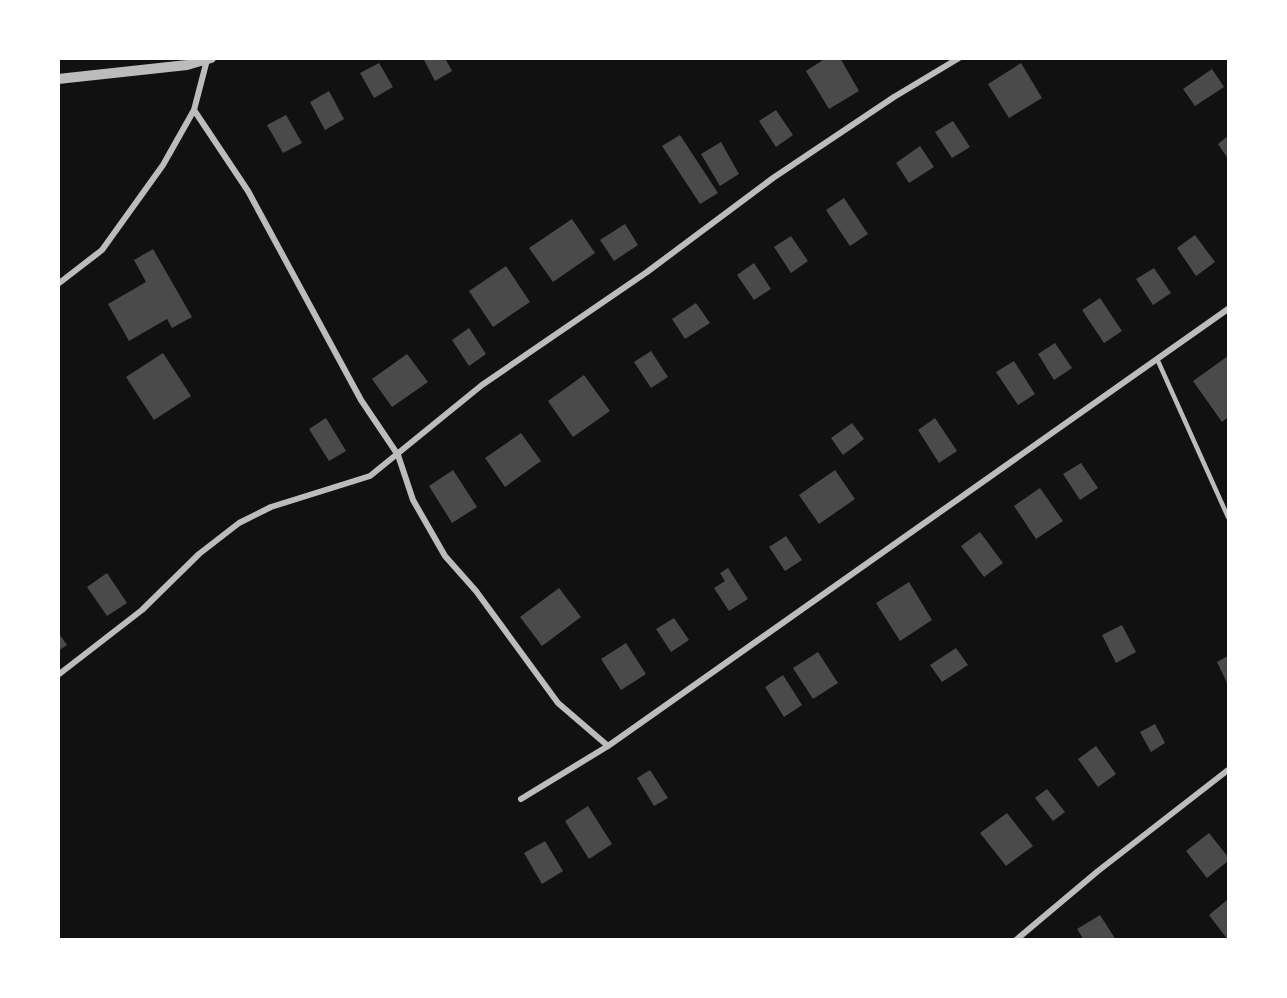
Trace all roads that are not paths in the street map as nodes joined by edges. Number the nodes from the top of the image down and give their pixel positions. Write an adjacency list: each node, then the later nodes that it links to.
1 (959, 58): 8 (street)
2 (209, 59): 3 (street); 4 (street)
3 (58, 80)
4 (194, 110): 5 (street); 8 (street)
5 (58, 284)
6 (1228, 309): 7 (street)
7 (1158, 361): 9 (lane); 11 (street)
8 (398, 455): 10 (street); 11 (street)
9 (1228, 517)
10 (58, 675)
11 (608, 746): 13 (street)
12 (1228, 770): 14 (street)
13 (521, 799)
14 (1016, 939)

